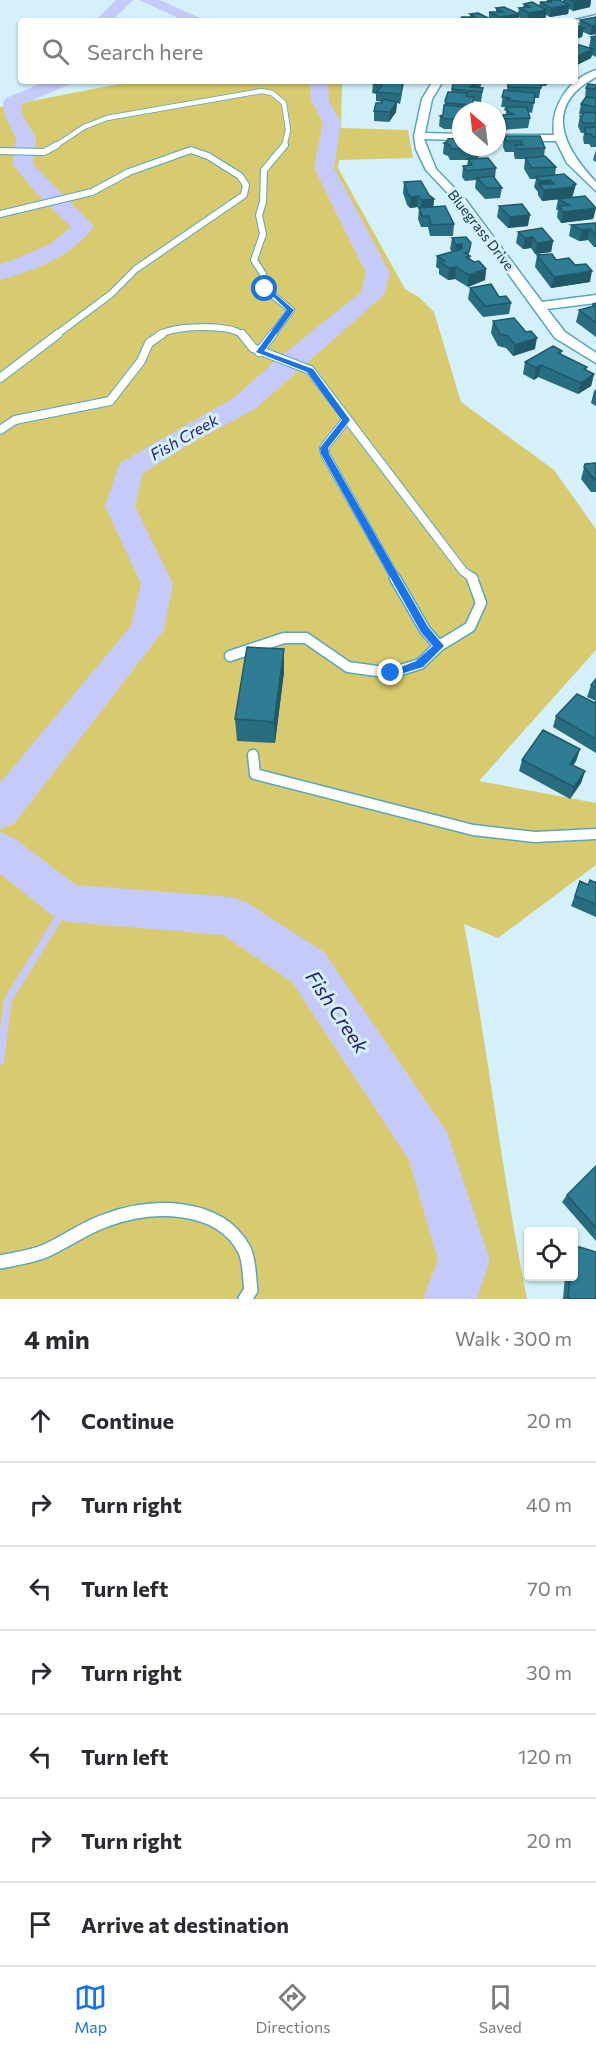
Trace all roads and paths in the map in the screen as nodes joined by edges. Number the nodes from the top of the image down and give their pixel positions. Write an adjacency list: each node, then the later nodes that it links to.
1 (596, 17): 2 (street)
2 (578, 20)
3 (596, 73): 4 (street)
4 (578, 83)
5 (436, 84): 7 (street)
6 (577, 84): 10 (street)
7 (419, 136): 8 (street); 15 (street, Bluegrass Drive)
8 (452, 137)
9 (506, 138): 10 (street)
10 (560, 138): 12 (street)
11 (0, 151): 16 (lane)
12 (594, 185)
13 (0, 214): 18 (lane)
14 (596, 299): 15 (street)
15 (538, 306): 17 (street, Bluegrass Drive)
16 (262, 353): 19 (lane); 20 (lane)
17 (596, 359)
18 (0, 378)
19 (346, 420): 21 (lane); 21 (lane)
20 (0, 430)
21 (439, 646): 22 (lane)
22 (230, 656)
23 (253, 755): 24 (lane)
24 (596, 834)
25 (0, 1262): 26 (lane)
26 (246, 1299)

